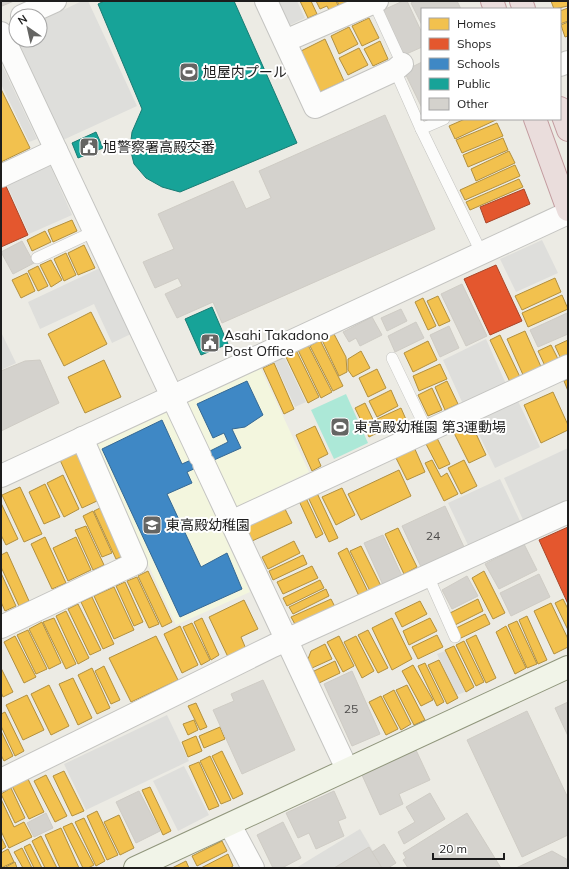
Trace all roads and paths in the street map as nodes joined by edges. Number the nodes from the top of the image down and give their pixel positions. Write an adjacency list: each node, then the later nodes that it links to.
1 (54, 1): 4 (street)
2 (266, 1): 6 (street)
3 (374, 1): 6 (street); 7 (lane)
4 (39, 8)
5 (1, 33): 13 (street)
6 (285, 41): 7 (street)
7 (398, 67): 11 (lane)
8 (561, 111): 12 (highway)
9 (442, 120): 11 (lane)
10 (535, 120): 15 (highway)
11 (421, 129): 18 (lane)
12 (568, 130)
13 (56, 150): 14 (street); 17 (street)
14 (1, 176)
15 (568, 210)
16 (568, 213): 18 (street)
17 (95, 231): 19 (lane); 22 (street)
18 (481, 252): 22 (street)
19 (37, 258)
20 (392, 358): 23 (lane)
21 (568, 366): 23 (street)
22 (173, 395): 24 (street); 27 (street)
23 (427, 431): 27 (street)
24 (82, 438): 25 (street); 29 (street)
25 (1, 476)
26 (568, 512): 28 (street)
27 (231, 522): 31 (street)
28 (428, 576): 30 (lane); 31 (street)
29 (1, 627)
30 (455, 638)
31 (287, 640): 33 (street); 34 (street)
32 (568, 667): 33 (street)
33 (347, 770): 35 (street)
34 (1, 780)
35 (230, 825): 36 (street); 37 (street)
36 (135, 868)
37 (252, 868)

